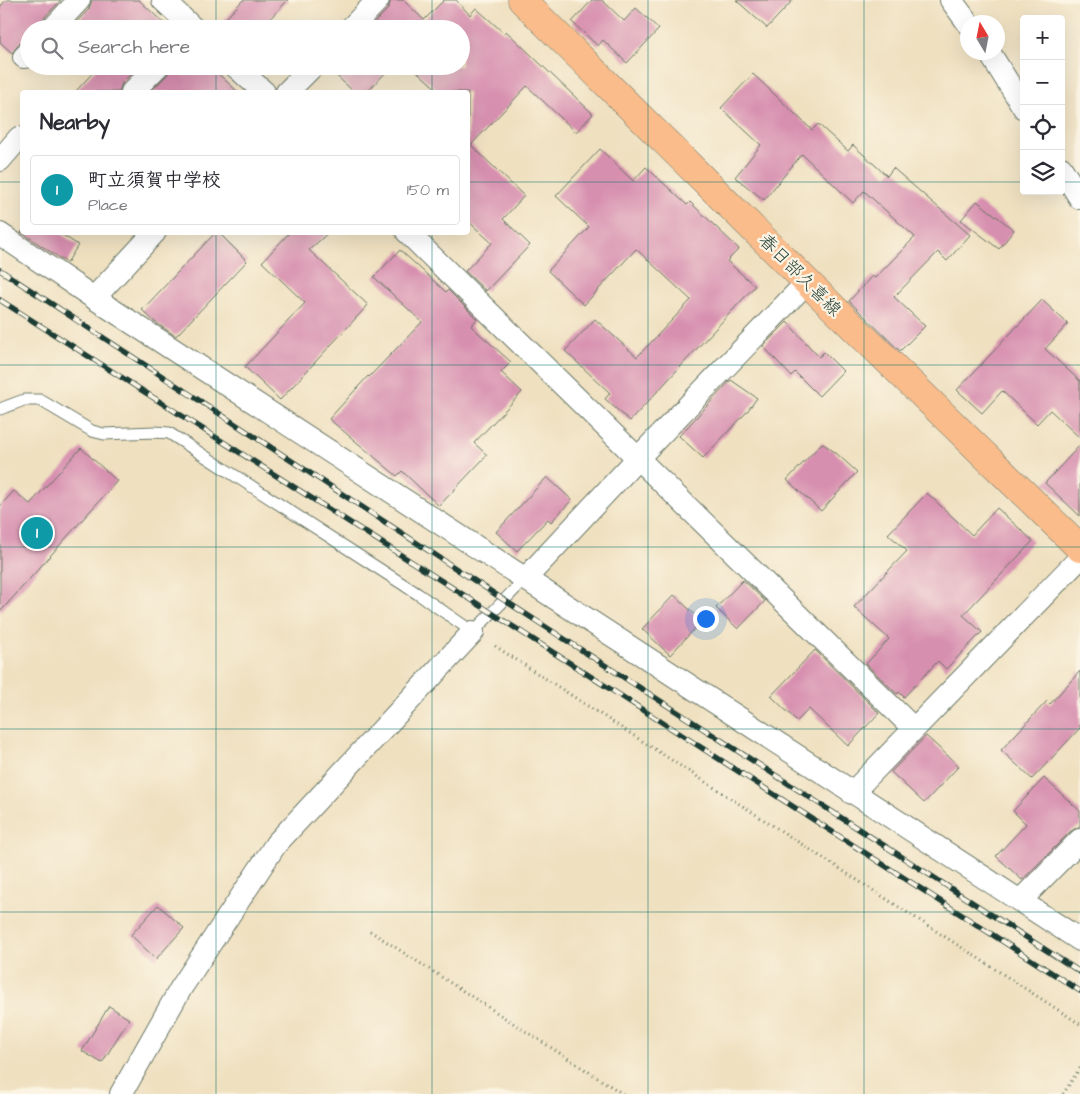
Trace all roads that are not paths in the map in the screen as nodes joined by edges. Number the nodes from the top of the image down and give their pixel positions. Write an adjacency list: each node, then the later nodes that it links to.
1 (79, 0): 7 (street)
2 (163, 0): 8 (street)
3 (378, 0): 9 (street)
4 (522, 0): 25 (main road, 春日部久喜線)
5 (951, 0): 6 (street)
6 (962, 15)
7 (60, 20)
8 (184, 20)
9 (359, 20)
10 (994, 60): 17 (street)
11 (149, 75): 14 (street)
12 (245, 75): 15 (street)
13 (304, 75): 16 (street)
14 (134, 90)
15 (262, 90)
16 (289, 90)
17 (1022, 105)
18 (19, 138): 19 (street)
19 (0, 160)
20 (1065, 174): 21 (street)
21 (1078, 192)
22 (0, 234): 26 (street)
23 (152, 235): 26 (street)
24 (410, 235): 28 (street)
25 (807, 282): 28 (street); 29 (main road, 春日部久喜線)
26 (94, 298): 31 (street)
27 (0, 409): 32 (lane)
28 (638, 458): 31 (street); 33 (street)
29 (1080, 548)
30 (1080, 558): 33 (street)
31 (526, 578): 32 (lane); 34 (street)
32 (473, 632): 38 (street)
33 (914, 729): 34 (street)
34 (852, 793): 36 (street)
35 (1080, 840): 36 (street)
36 (1020, 901): 37 (street)
37 (1080, 940)
38 (121, 1094)

